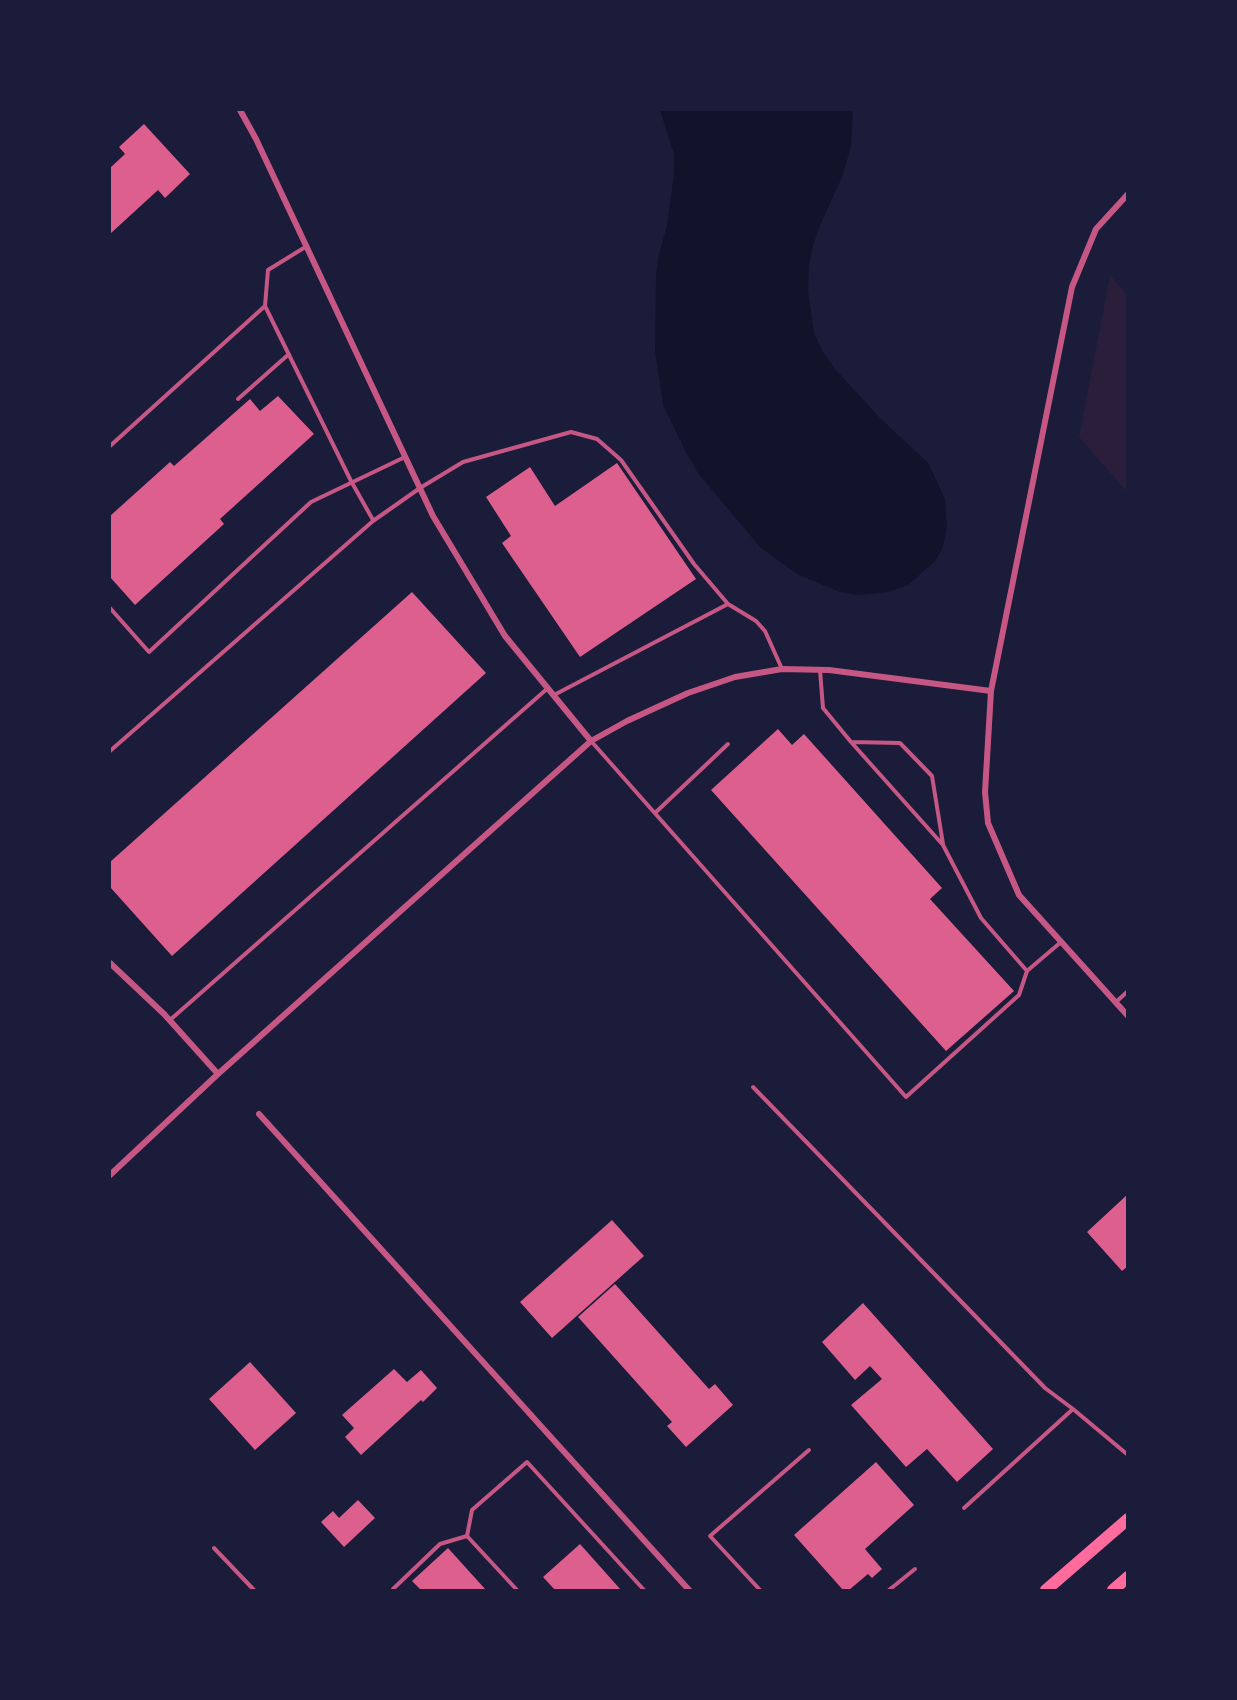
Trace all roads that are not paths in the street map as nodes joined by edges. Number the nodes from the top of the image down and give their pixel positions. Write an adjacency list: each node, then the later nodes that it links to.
1 (240, 110): 3 (street)
2 (1128, 194): 17 (street)
3 (307, 246): 4 (lane); 8 (street)
4 (265, 306): 5 (lane); 7 (lane)
5 (289, 354): 6 (lane); 9 (lane)
6 (238, 399)
7 (110, 446)
8 (405, 457): 9 (lane); 10 (street)
9 (351, 481): 11 (lane); 13 (lane)
10 (420, 488): 11 (lane); 12 (lane); 16 (street)
11 (373, 521): 22 (lane)
12 (728, 604): 14 (lane); 18 (lane)
13 (110, 608)
14 (782, 669): 15 (street); 19 (street)
15 (820, 670): 17 (street); 20 (lane)
16 (548, 688): 18 (street); 31 (lane)
17 (991, 691): 25 (street)
18 (554, 695): 19 (street)
19 (591, 741): 23 (lane); 32 (street)
20 (851, 742): 24 (lane); 24 (lane)
21 (728, 744): 23 (lane)
22 (110, 751)
23 (655, 813): 27 (lane)
24 (943, 845): 27 (lane)
25 (1061, 942): 27 (lane); 29 (street)
26 (110, 963): 31 (street)
27 (1027, 971)
28 (1128, 991): 29 (lane)
29 (1115, 1002): 30 (street)
30 (1128, 1016)
31 (170, 1020): 32 (street)
32 (218, 1074): 35 (street)
33 (753, 1087): 36 (lane)
34 (259, 1114): 49 (street)
35 (110, 1175)
36 (1073, 1409): 38 (lane); 39 (lane)
37 (809, 1450): 50 (lane)
38 (1128, 1455)
39 (964, 1508)
40 (1128, 1519): 52 (main road)
41 (467, 1536): 46 (lane); 47 (lane); 48 (lane)
42 (214, 1548): 45 (lane)
43 (915, 1569): 51 (lane)
44 (1128, 1577): 53 (main road)
45 (254, 1590)
46 (394, 1590)
47 (517, 1590)
48 (644, 1590)
49 (689, 1590)
50 (760, 1590)
51 (889, 1590)
52 (1046, 1590)
53 (1113, 1590)

